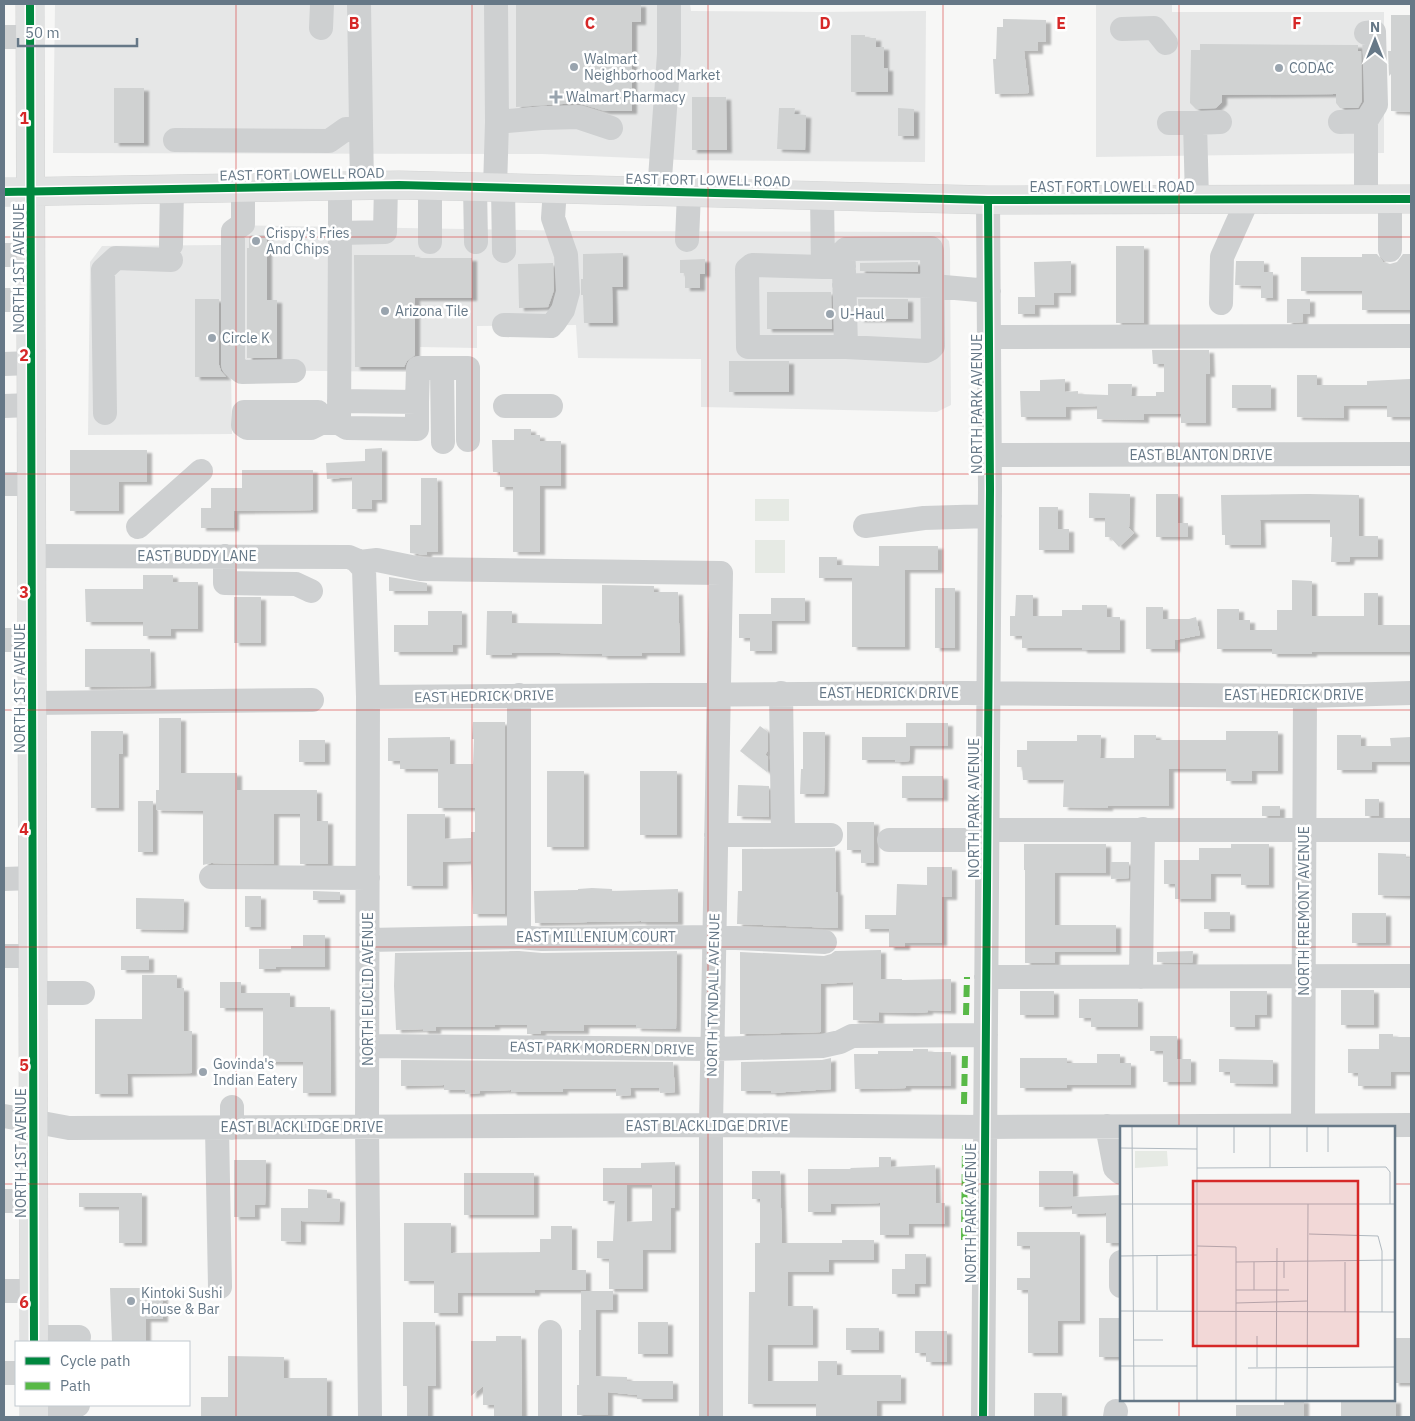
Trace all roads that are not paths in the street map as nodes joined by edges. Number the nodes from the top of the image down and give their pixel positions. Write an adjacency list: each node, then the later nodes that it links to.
1 (30, 4): 10 (main road, NORTH 1ST AVENUE)
2 (322, 4): 6 (street)
3 (359, 4): 19 (street)
4 (496, 4): 12 (street)
5 (669, 4): 29 (street)
6 (321, 28)
7 (1122, 29): 11 (street)
8 (1366, 32): 15 (street)
9 (4, 37): 10 (street)
10 (30, 37): 28 (main road, NORTH 1ST AVENUE)
11 (1166, 43)
12 (497, 122): 18 (street); 24 (street)
13 (1220, 122): 17 (street)
14 (1340, 122): 15 (street)
15 (1366, 122): 34 (street)
16 (1169, 123): 17 (street)
17 (1195, 123): 32 (street)
18 (611, 128)
19 (360, 129): 20 (street); 21 (street)
20 (175, 140)
21 (362, 186): 22 (main road, EAST FORT LOWELL ROAD); 23 (main road, EAST FORT LOWELL ROAD); 36 (street); 36 (street)
22 (430, 186): 24 (main road, EAST FORT LOWELL ROAD); 38 (street)
23 (243, 187): 25 (main road, EAST FORT LOWELL ROAD); 57 (street)
24 (491, 187): 26 (main road, EAST FORT LOWELL ROAD); 39 (street); 41 (street)
25 (172, 188): 28 (main road, EAST FORT LOWELL ROAD); 62 (street)
26 (555, 189): 29 (main road, EAST FORT LOWELL ROAD); 50 (street)
27 (4, 192): 28 (main road, EAST FORT LOWELL ROAD)
28 (31, 192): 43 (main road, NORTH 1ST AVENUE)
29 (659, 192): 30 (main road, EAST FORT LOWELL ROAD)
30 (689, 192): 31 (main road, EAST FORT LOWELL ROAD); 37 (street)
31 (822, 196): 35 (main road, EAST FORT LOWELL ROAD); 44 (street)
32 (1197, 199): 33 (main road, EAST FORT LOWELL ROAD); 35 (main road, EAST FORT LOWELL ROAD)
33 (1248, 199): 34 (main road, EAST FORT LOWELL ROAD); 49 (street)
34 (1389, 199): 40 (street)
35 (988, 200): 46 (street, NORTH PARK AVENUE)
36 (340, 233): 56 (street)
37 (687, 240)
38 (430, 242)
39 (476, 242)
40 (1390, 250)
41 (504, 251)
42 (4, 255): 43 (street)
43 (31, 255): 48 (main road, NORTH 1ST AVENUE)
44 (837, 273): 45 (street); 45 (street); 53 (street); 53 (street)
45 (933, 286): 46 (street); 53 (street)
46 (989, 291): 51 (street, NORTH PARK AVENUE)
47 (4, 300): 48 (street)
48 (31, 300): 54 (main road, NORTH 1ST AVENUE)
49 (1221, 303)
50 (504, 325)
51 (989, 336): 52 (street); 66 (street, NORTH PARK AVENUE)
52 (1411, 336)
53 (846, 347)
54 (31, 363): 55 (street); 58 (main road, NORTH 1ST AVENUE)
55 (4, 364)
56 (442, 368): 63 (street); 64 (street)
57 (294, 371)
58 (31, 405): 59 (street); 69 (main road, NORTH 1ST AVENUE)
59 (4, 406)
60 (505, 406): 61 (street)
61 (551, 406)
62 (106, 413)
63 (468, 440)
64 (443, 442)
65 (1411, 454): 66 (street, EAST BLANTON DRIVE)
66 (990, 455): 70 (street, NORTH PARK AVENUE)
67 (201, 470): 73 (street)
68 (4, 484): 69 (street)
69 (32, 484): 72 (main road, NORTH 1ST AVENUE)
70 (990, 516): 71 (street); 83 (street, NORTH PARK AVENUE)
71 (865, 526)
72 (33, 556): 73 (street, EAST BUDDY LANE); 81 (main road, NORTH 1ST AVENUE)
73 (139, 556): 74 (street, EAST BUDDY LANE)
74 (225, 556): 77 (street, EAST BUDDY LANE); 79 (street)
75 (502, 559): 76 (street)
76 (549, 559)
77 (360, 562): 78 (street, EAST BUDDY LANE); 88 (street, NORTH EUCLID AVENUE)
78 (721, 573): 85 (street, NORTH TYNDALL AVENUE)
79 (311, 592)
80 (4, 640): 81 (street)
81 (33, 640): 90 (main road, NORTH 1ST AVENUE)
82 (781, 693): 83 (street, EAST HEDRICK DRIVE); 85 (street, EAST HEDRICK DRIVE); 95 (street)
83 (987, 693): 87 (street, EAST HEDRICK DRIVE); 97 (street, NORTH PARK AVENUE)
84 (1411, 693): 87 (street, EAST HEDRICK DRIVE)
85 (718, 694): 86 (street, EAST HEDRICK DRIVE); 94 (street, NORTH TYNDALL AVENUE)
86 (519, 695): 88 (street, EAST HEDRICK DRIVE); 103 (street)
87 (1305, 696): 92 (street, NORTH FREMONT AVENUE)
88 (368, 697): 101 (street, NORTH EUCLID AVENUE)
89 (312, 700): 90 (street)
90 (32, 704): 100 (main road, NORTH 1ST AVENUE)
91 (1143, 829): 92 (street); 97 (street); 111 (street)
92 (1304, 829): 93 (street); 112 (street, NORTH FREMONT AVENUE)
93 (1411, 830)
94 (716, 835): 95 (street); 104 (street, NORTH TYNDALL AVENUE)
95 (783, 835): 96 (street)
96 (831, 835)
97 (987, 835): 98 (street); 110 (street, NORTH PARK AVENUE)
98 (889, 840)
99 (211, 877): 101 (street)
100 (33, 878): 102 (street); 108 (main road, NORTH 1ST AVENUE)
101 (368, 878): 105 (street, NORTH EUCLID AVENUE)
102 (4, 879)
103 (519, 937): 104 (street, EAST MILLENIUM COURT); 105 (street, EAST MILLENIUM COURT)
104 (714, 937): 106 (street, EAST MILLENIUM COURT); 117 (street, NORTH TYNDALL AVENUE)
105 (368, 940): 116 (street, NORTH EUCLID AVENUE)
106 (825, 942)
107 (4, 956): 108 (street)
108 (33, 956): 113 (main road, NORTH 1ST AVENUE)
109 (1411, 976): 112 (street)
110 (986, 977): 111 (street); 115 (street, NORTH PARK AVENUE)
111 (1141, 977): 112 (street)
112 (1304, 977): 122 (street, NORTH FREMONT AVENUE)
113 (33, 992): 114 (street); 119 (main road, NORTH 1ST AVENUE)
114 (83, 993)
115 (986, 1035): 117 (street, EAST PARK MORDERN DRIVE); 124 (street, NORTH PARK AVENUE)
116 (368, 1046): 117 (street, EAST PARK MORDERN DRIVE); 128 (street, NORTH EUCLID AVENUE)
117 (712, 1049): 121 (street, NORTH TYNDALL AVENUE)
118 (4, 1116): 119 (street, EAST BLACKLIDGE DRIVE)
119 (34, 1121): 120 (street, EAST BLACKLIDGE DRIVE); 131 (main road, NORTH 1ST AVENUE)
120 (227, 1121): 128 (street, EAST BLACKLIDGE DRIVE); 132 (street)
121 (711, 1125): 124 (street, EAST BLACKLIDGE DRIVE); 128 (street, EAST BLACKLIDGE DRIVE); 142 (street, NORTH TYNDALL AVENUE)
122 (1303, 1125): 125 (street, EAST BLACKLIDGE DRIVE); 126 (street, EAST BLACKLIDGE DRIVE)
123 (1411, 1125): 127 (street, EAST BLACKLIDGE DRIVE)
124 (984, 1126): 125 (street, EAST BLACKLIDGE DRIVE); 143 (street, NORTH PARK AVENUE)
125 (1107, 1126): 129 (street)
126 (1352, 1126): 127 (street, EAST BLACKLIDGE DRIVE)
127 (1384, 1126)
128 (367, 1127): 140 (street, NORTH EUCLID AVENUE)
129 (1120, 1172)
130 (4, 1200): 131 (street)
131 (34, 1201): 133 (main road, NORTH 1ST AVENUE)
132 (220, 1287)
133 (34, 1291): 134 (street); 137 (main road, NORTH 1ST AVENUE)
134 (4, 1292)
135 (550, 1332): 141 (street)
136 (79, 1337): 137 (street)
137 (34, 1340)
138 (76, 1406): 139 (street)
139 (51, 1417)
140 (370, 1417)
141 (550, 1417)
142 (711, 1417)
143 (983, 1417)

